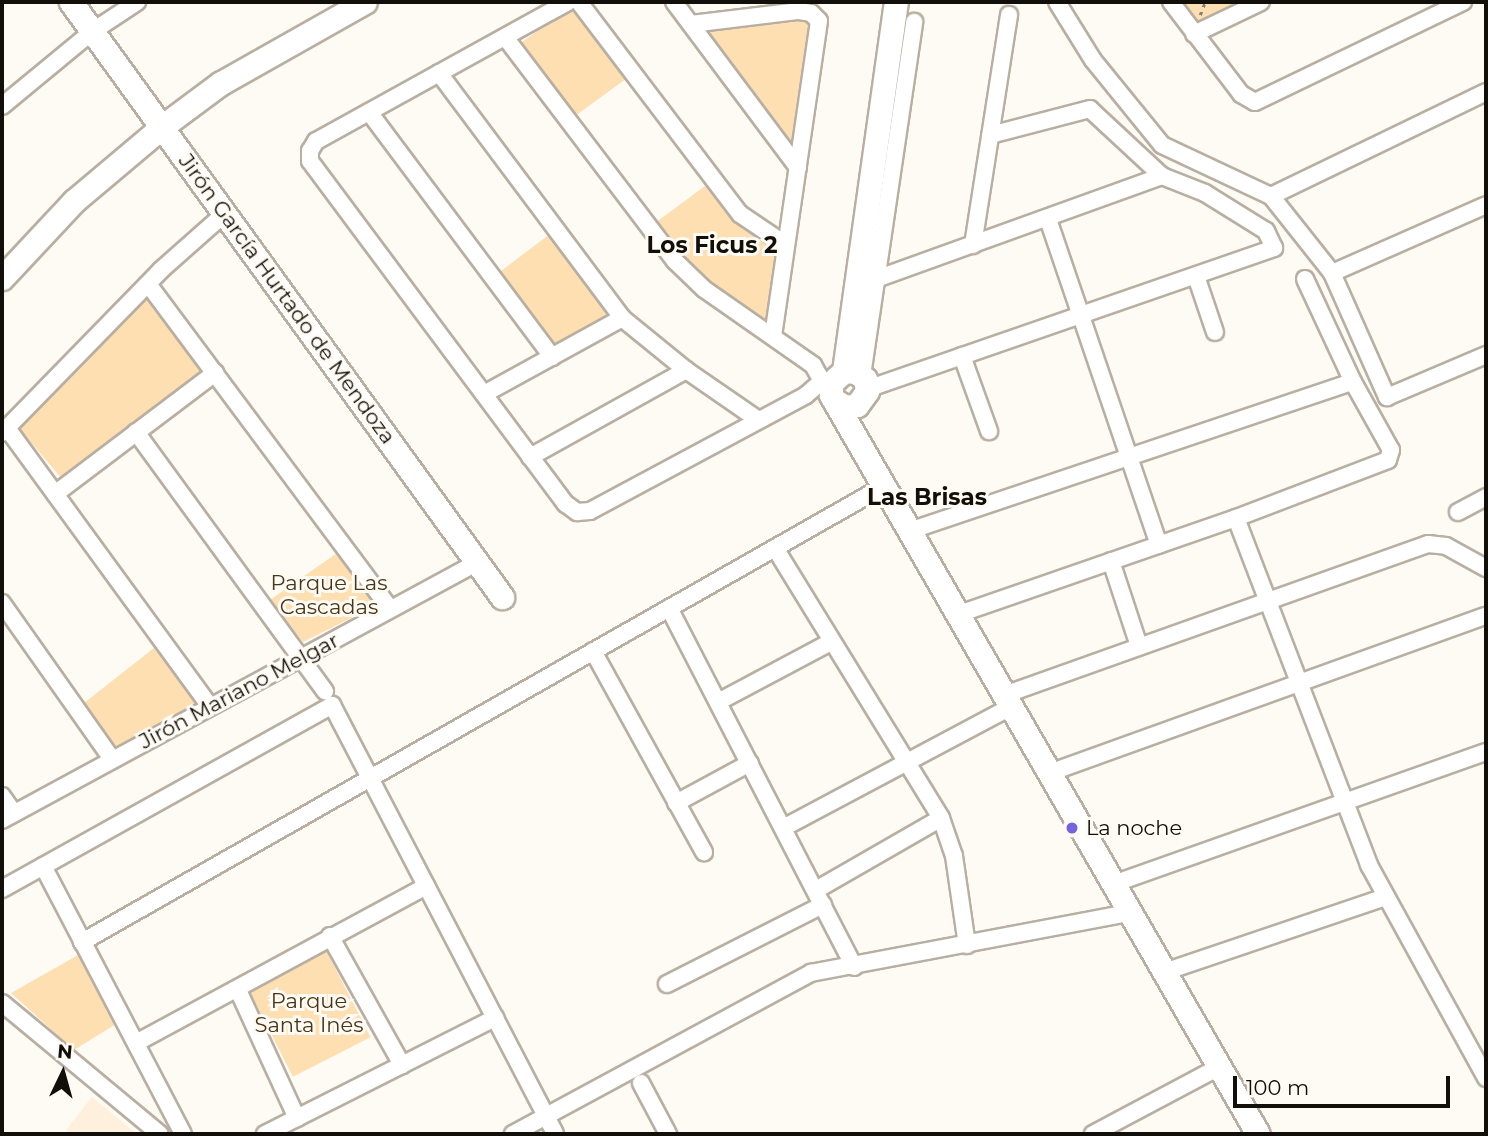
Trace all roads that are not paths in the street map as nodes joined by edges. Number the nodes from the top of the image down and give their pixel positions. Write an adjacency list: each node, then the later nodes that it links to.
1 (71, 2): 15 (street, Jirón García Hurtado de Mendoza)
2 (137, 2): 15 (street)
3 (365, 2): 22 (street)
4 (568, 2): 17 (street)
5 (579, 2): 30 (street)
6 (674, 2): 14 (street)
7 (896, 2): 48 (street)
8 (1058, 2): 26 (street)
9 (1171, 2): 16 (street)
10 (1261, 2): 16 (street)
11 (1463, 2): 16 (street)
12 (1010, 15): 23 (street)
13 (914, 22): 35 (street)
14 (691, 24): 24 (street); 24 (street)
15 (93, 31): 20 (street); 22 (street, Jirón García Hurtado de Mendoza)
16 (1194, 34)
17 (505, 37): 18 (street); 41 (street)
18 (439, 73): 21 (street); 39 (street)
19 (1486, 92): 26 (street)
20 (5, 95)
21 (369, 112): 44 (street); 49 (street)
22 (163, 126): 28 (street, Jirón García Hurtado de Mendoza); 34 (street)
23 (990, 135): 25 (street); 31 (street)
24 (798, 168): 30 (street)
25 (1162, 176): 29 (street); 33 (street)
26 (1271, 196): 32 (street)
27 (1486, 205): 32 (street)
28 (224, 214): 37 (street); 65 (street, Jirón García Hurtado de Mendoza)
29 (1048, 219): 31 (street); 38 (street)
30 (786, 245): 41 (street)
31 (973, 245): 35 (street)
32 (1332, 273): 42 (street)
33 (1196, 276): 38 (street); 40 (street)
34 (2, 278)
35 (876, 279): 48 (street)
36 (1305, 279): 47 (street)
37 (148, 284): 46 (street); 51 (street)
38 (1081, 314): 43 (street); 54 (street)
39 (622, 318): 44 (street); 45 (street)
40 (1214, 332)
41 (773, 336): 48 (street)
42 (1486, 355)
43 (962, 356): 48 (street); 52 (street)
44 (552, 357): 49 (street)
45 (686, 370): 50 (street); 55 (street)
46 (215, 373): 53 (street); 71 (street)
47 (1353, 382): 54 (street); 60 (street)
48 (846, 386): 50 (street); 56 (street)
49 (484, 394): 55 (street)
50 (757, 419): 55 (street)
51 (4, 430): 57 (street)
52 (989, 431)
53 (136, 432): 57 (street); 77 (street)
54 (1128, 456): 61 (street); 62 (street)
55 (530, 457)
56 (884, 486): 61 (street); 63 (street)
57 (55, 494): 82 (street)
58 (1486, 498): 59 (street)
59 (1458, 512)
60 (1236, 518): 62 (street); 68 (street)
61 (909, 531): 72 (street)
62 (1158, 545): 64 (street)
63 (775, 548): 70 (street); 74 (street)
64 (1111, 561): 72 (street); 75 (street)
65 (478, 562): 67 (street, Jirón García Hurtado de Mendoza); 71 (street, Jirón Mariano Melgar)
66 (1486, 568): 68 (street)
67 (502, 597)
68 (1269, 599): 75 (street); 78 (street)
69 (2, 603): 84 (street)
70 (668, 608): 76 (street); 81 (street)
71 (390, 610): 77 (street, Jirón Mariano Melgar)
72 (958, 614): 80 (street)
73 (1486, 616): 78 (street)
74 (831, 642): 81 (street); 86 (street)
75 (1139, 646): 80 (street)
76 (593, 651): 88 (street); 91 (street)
77 (300, 658): 79 (street); 82 (street, Jirón Mariano Melgar)
78 (1303, 683): 87 (street); 90 (street)
79 (325, 691)
80 (1008, 701): 86 (street); 87 (street)
81 (718, 702): 85 (street)
82 (210, 706): 84 (street, Jirón Mariano Melgar)
83 (1486, 752): 90 (street)
84 (112, 759): 92 (street, Jirón Mariano Melgar)
85 (750, 763): 91 (street); 94 (street)
86 (905, 763): 93 (street); 94 (street)
87 (1049, 773): 97 (street)
88 (370, 778): 96 (street); 98 (street); 104 (street)
89 (2, 796): 92 (street)
90 (1346, 800): 97 (street); 100 (street)
91 (676, 803): 95 (street)
92 (8, 816)
93 (941, 818): 101 (street); 105 (street)
94 (783, 828): 101 (street)
95 (704, 852)
96 (43, 866): 99 (street); 104 (street)
97 (1113, 884): 102 (street)
98 (426, 886): 103 (street); 111 (street)
99 (2, 889)
100 (1386, 897): 107 (street); 115 (street)
101 (820, 898): 106 (street); 108 (street)
102 (1130, 913): 105 (street); 107 (street)
103 (330, 936): 109 (street); 113 (street)
104 (82, 942): 112 (street)
105 (967, 945): 106 (street)
106 (855, 967): 117 (street)
107 (1164, 972): 114 (street)
108 (667, 984)
109 (238, 990): 112 (street); 118 (street)
110 (2, 1003): 119 (street)
111 (495, 1018): 113 (street); 117 (street)
112 (136, 1043): 120 (street)
113 (402, 1065): 118 (street)
114 (1219, 1067): 125 (street); 126 (street)
115 (1486, 1078)
116 (641, 1083): 124 (street)
117 (546, 1116): 122 (street); 123 (street)
118 (298, 1118): 121 (street)
119 (160, 1134)
120 (183, 1134)
121 (265, 1134)
122 (513, 1134)
123 (555, 1134)
124 (668, 1134)
125 (1093, 1134)
126 (1258, 1134)

